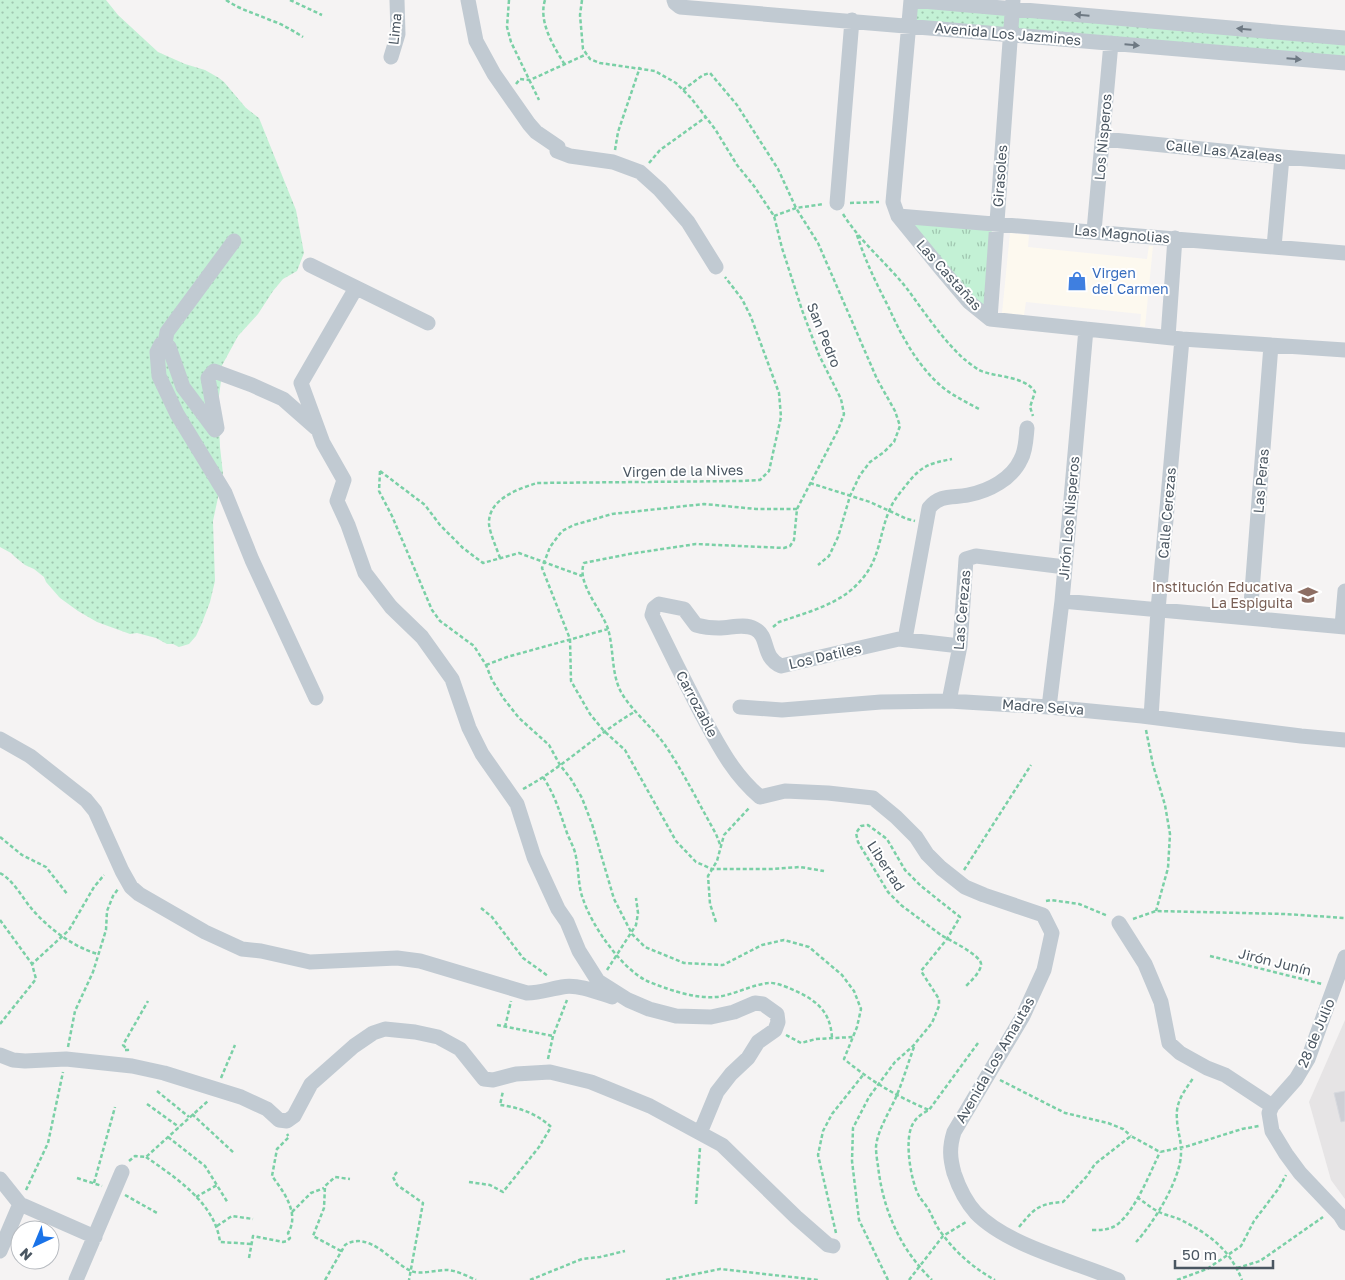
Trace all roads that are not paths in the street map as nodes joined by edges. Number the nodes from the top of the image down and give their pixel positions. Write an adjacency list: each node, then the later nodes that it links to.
1 (397, 0): 11 (street, Lima)
2 (468, 0): 25 (street)
3 (674, 0): 6 (street, Avenida Los Jazmines)
4 (911, 0): 5 (street, Avenida Los Jazmines); 7 (street, Las Castañas)
5 (1012, 4): 8 (street); 9 (street, Avenida Los Jazmines, one-way to 5)
6 (852, 20): 7 (street, Avenida Los Jazmines); 16 (street)
7 (909, 25): 8 (street, Avenida Los Jazmines); 17 (street, Las Castañas)
8 (1010, 34): 10 (street, Avenida Los Jazmines); 18 (street, Girasoles)
9 (1345, 38)
10 (1110, 43): 12 (street, Avenida Los Jazmines, one-way to 12); 13 (street, Los Nisperos)
11 (391, 57)
12 (1345, 63)
13 (1103, 139): 14 (street, Calle Las Azaleas); 19 (street, Los Nisperos)
14 (1282, 157): 15 (street, Calle Las Azaleas); 22 (street)
15 (1345, 162)
16 (837, 203)
17 (898, 216): 18 (street, Las Magnolias); 27 (street, Las Castañas)
18 (996, 223): 19 (street, Las Magnolias); 27 (street, Girasoles)
19 (1094, 232): 20 (street, Las Magnolias)
20 (1175, 238): 22 (street, Las Magnolias); 30 (street, Calle Cerezas)
21 (234, 242): 31 (street)
22 (1274, 247): 23 (street, Las Magnolias)
23 (1345, 253)
24 (310, 265): 26 (street)
25 (716, 267)
26 (356, 288): 28 (street); 35 (street)
27 (990, 319): 29 (street, Las Castañas)
28 (428, 323)
29 (1086, 329): 30 (street, Las Castañas); 36 (street, Jirón Los Nisperos)
30 (1175, 338): 32 (street, Las Castañas); 40 (street, Calle Cerezas)
31 (165, 343): 35 (street); 45 (street)
32 (1272, 345): 33 (street, Las Castañas); 41 (street, Las Peras)
33 (1345, 350)
34 (1027, 428): 43 (street)
35 (318, 429): 55 (street)
36 (1065, 567): 38 (street, Jirón Los Nisperos); 44 (street, Las Cerezas)
37 (1345, 591): 42 (street)
38 (1062, 601): 40 (street); 47 (street, Jirón Los Nisperos)
39 (660, 604): 43 (street, Los Datiles); 52 (street, Carrozable)
40 (1158, 610): 41 (street); 49 (street, Calle Cerezas)
41 (1250, 617): 42 (street)
42 (1344, 626)
43 (905, 639): 44 (street, Los Datiles)
44 (960, 646): 46 (street, Las Cerezas)
45 (316, 698)
46 (949, 701): 47 (street, Madre Selva); 48 (street, Madre Selva)
47 (1049, 707): 49 (street, Madre Selva)
48 (740, 708)
49 (1147, 717): 51 (street, Madre Selva)
50 (0, 739): 55 (street)
51 (1345, 740)
52 (760, 797): 67 (street, Avenida Los Amautas)
53 (1119, 923): 57 (street)
54 (1345, 957): 57 (street, 28 de Julio)
55 (649, 1009): 58 (street)
56 (0, 1054): 58 (street)
57 (1272, 1106): 62 (street)
58 (700, 1133): 64 (street)
59 (122, 1172): 63 (street)
60 (0, 1179): 61 (street)
61 (20, 1204): 63 (street); 65 (street)
62 (1345, 1223)
63 (95, 1237): 66 (street)
64 (834, 1246)
65 (0, 1250)
66 (76, 1280)
67 (1118, 1280)

